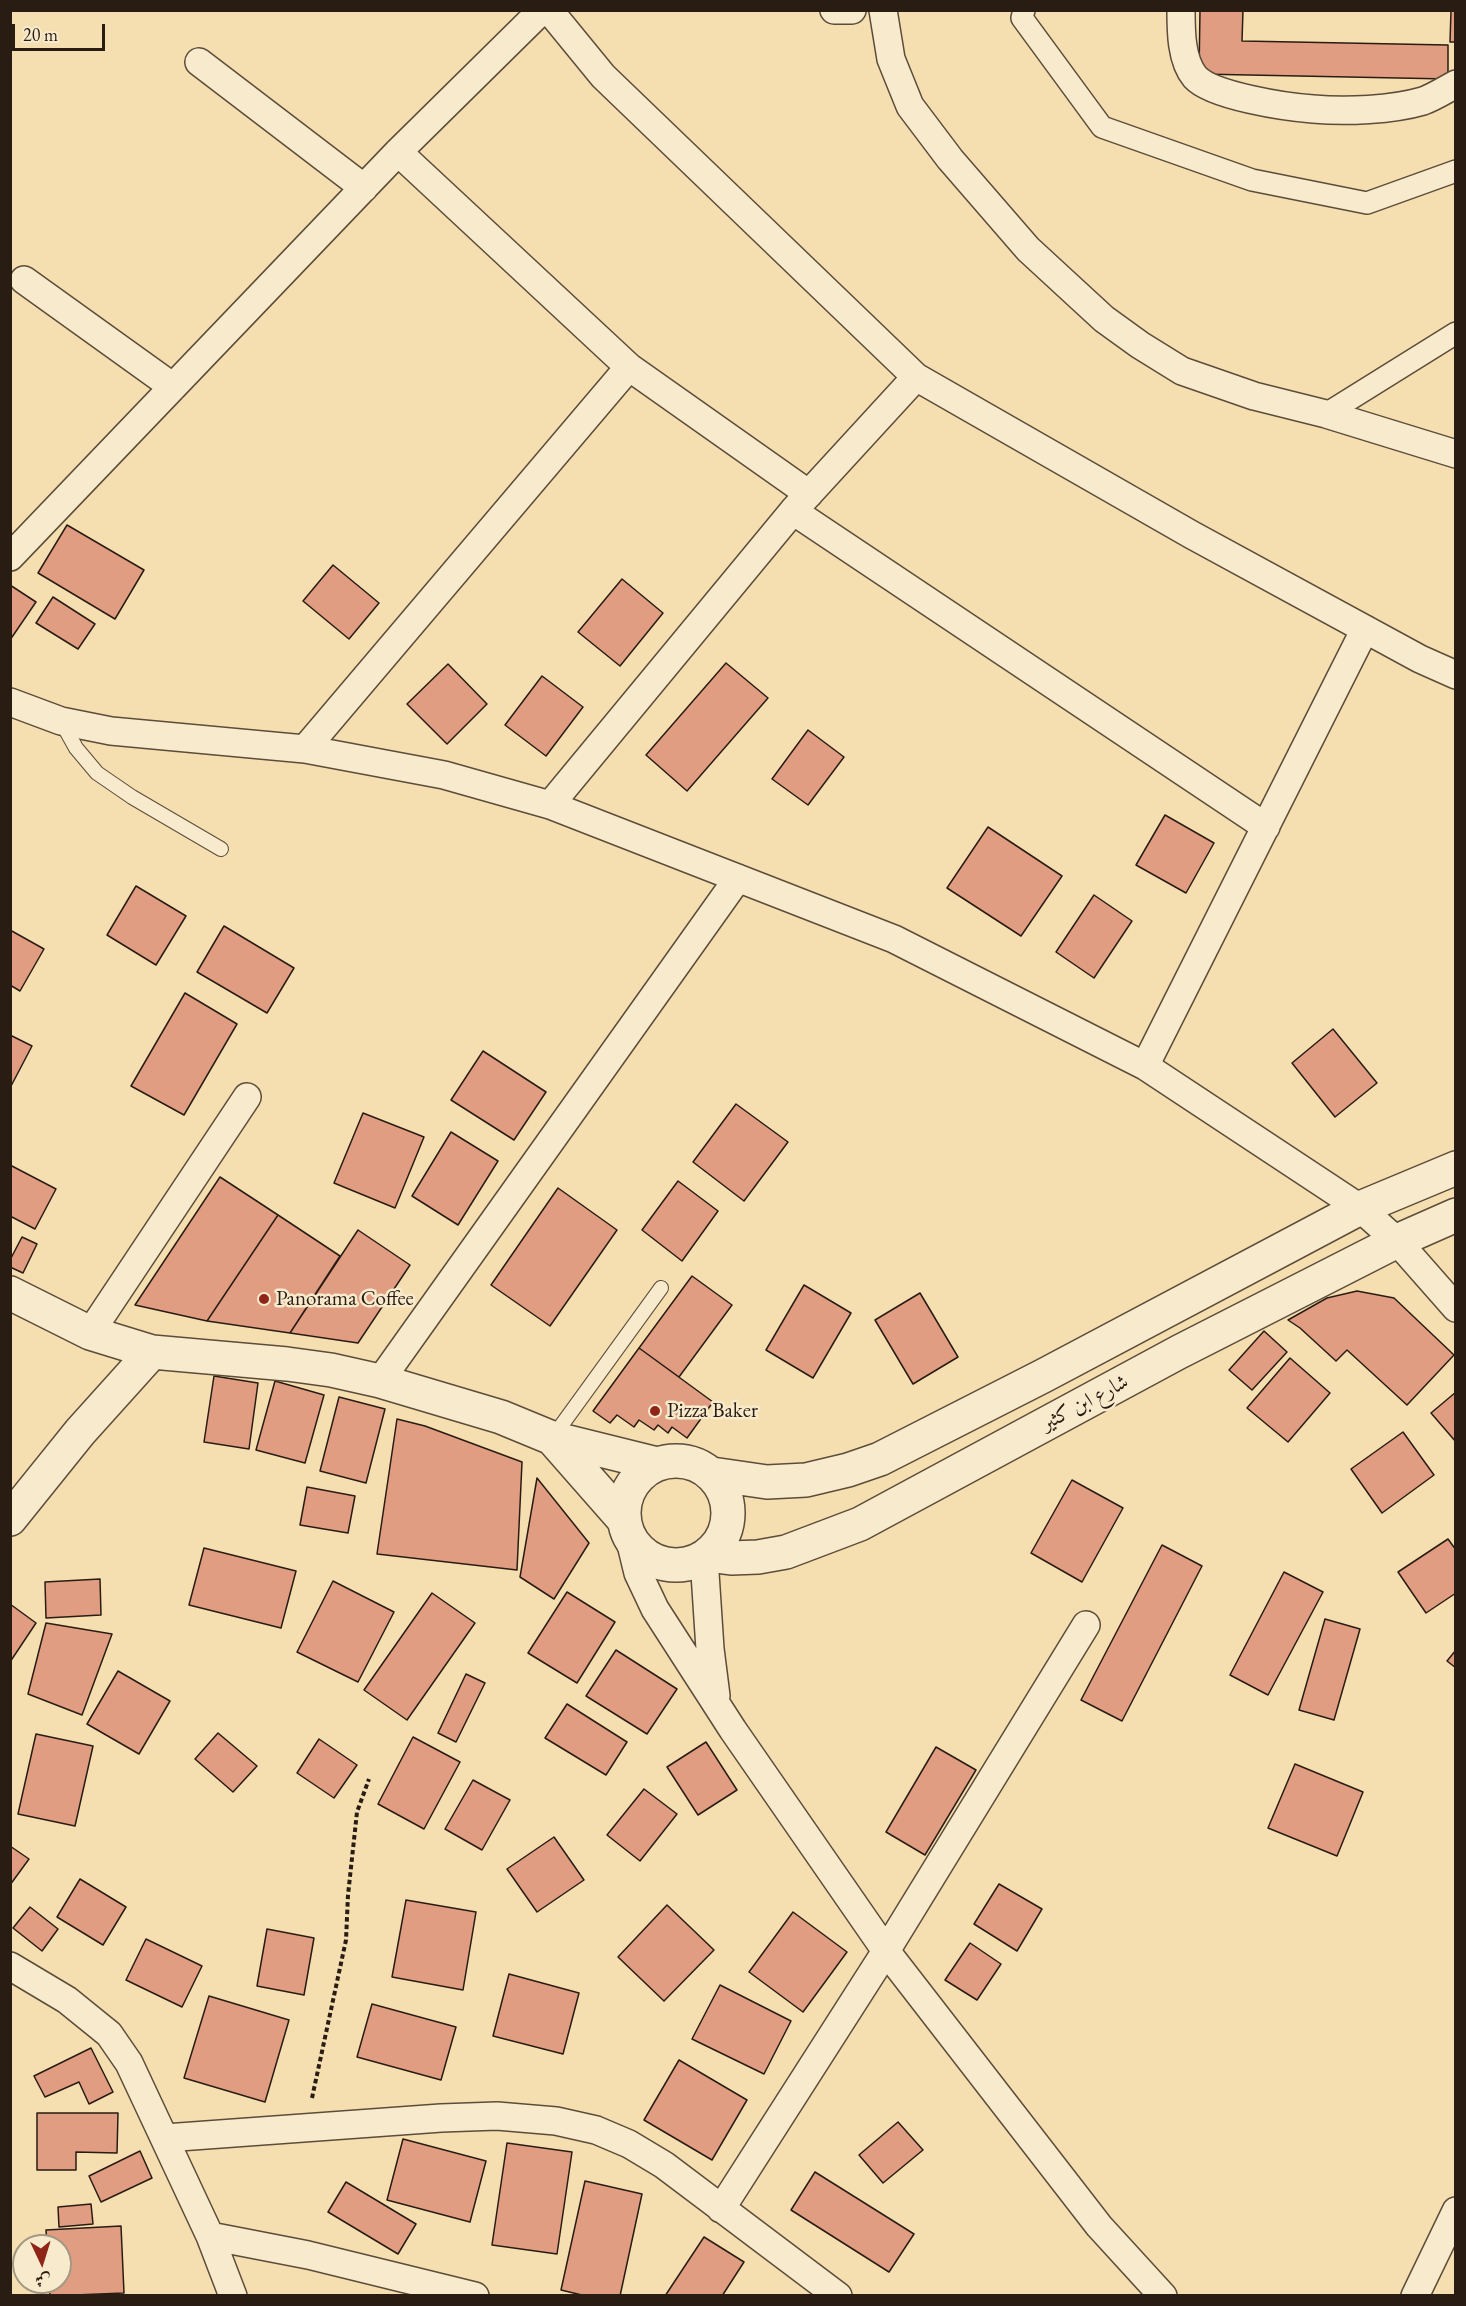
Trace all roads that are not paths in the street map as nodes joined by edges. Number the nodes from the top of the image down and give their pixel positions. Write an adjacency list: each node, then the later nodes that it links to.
1 (542, 10): 10 (street)
2 (549, 10): 16 (street)
3 (834, 10): 4 (street)
4 (852, 10)
5 (883, 10): 18 (street)
6 (1024, 10): 11 (street)
7 (1181, 10): 9 (street)
8 (200, 62): 12 (street)
9 (1455, 84)
10 (398, 152): 12 (street); 15 (street)
11 (1455, 171)
12 (364, 188): 17 (street)
13 (24, 280): 17 (street)
14 (1455, 333): 18 (street)
15 (629, 367): 20 (street); 26 (street)
16 (916, 377): 20 (street); 22 (street)
17 (173, 387): 21 (street)
18 (1326, 414): 19 (street)
19 (1455, 454)
20 (801, 502): 27 (street); 28 (street)
21 (10, 557)
22 (1365, 629): 23 (street); 28 (street)
23 (1455, 675)
24 (10, 702): 25 (street)
25 (61, 721): 26 (street); 29 (lane)
26 (305, 749): 27 (street)
27 (550, 805): 30 (street)
28 (1266, 827): 31 (street)
29 (221, 849)
30 (738, 878): 31 (street); 42 (street)
31 (1145, 1066): 34 (street)
32 (247, 1097): 40 (street)
33 (1455, 1168): 34 (street, شارع ابن كثير)
34 (1360, 1208): 36 (street); 45 (street, شارع ابن كثير)
35 (1455, 1215): 36 (street, شارع ابن كثير)
36 (1397, 1241): 39 (street); 48 (street, شارع ابن كثير)
37 (662, 1288): 43 (lane)
38 (10, 1293): 40 (street)
39 (1455, 1308)
40 (90, 1333): 41 (street)
41 (152, 1352): 42 (street); 46 (street)
42 (380, 1381): 43 (street)
43 (552, 1438): 44 (street); 47 (street)
44 (657, 1464): 45 (street); 47 (street)
45 (712, 1474): 48 (street)
46 (10, 1519)
47 (626, 1528): 48 (street); 50 (street)
48 (706, 1556): 50 (street)
49 (1086, 1625): 51 (street)
50 (716, 1703): 51 (street)
51 (886, 1951): 54 (street); 60 (street)
52 (10, 1966): 53 (street)
53 (165, 2138): 54 (street); 56 (street)
54 (722, 2209): 59 (street)
55 (1455, 2211): 61 (street)
56 (210, 2236): 57 (street); 58 (street)
57 (233, 2295)
58 (475, 2295)
59 (838, 2295)
60 (1163, 2295)
61 (1415, 2295)

